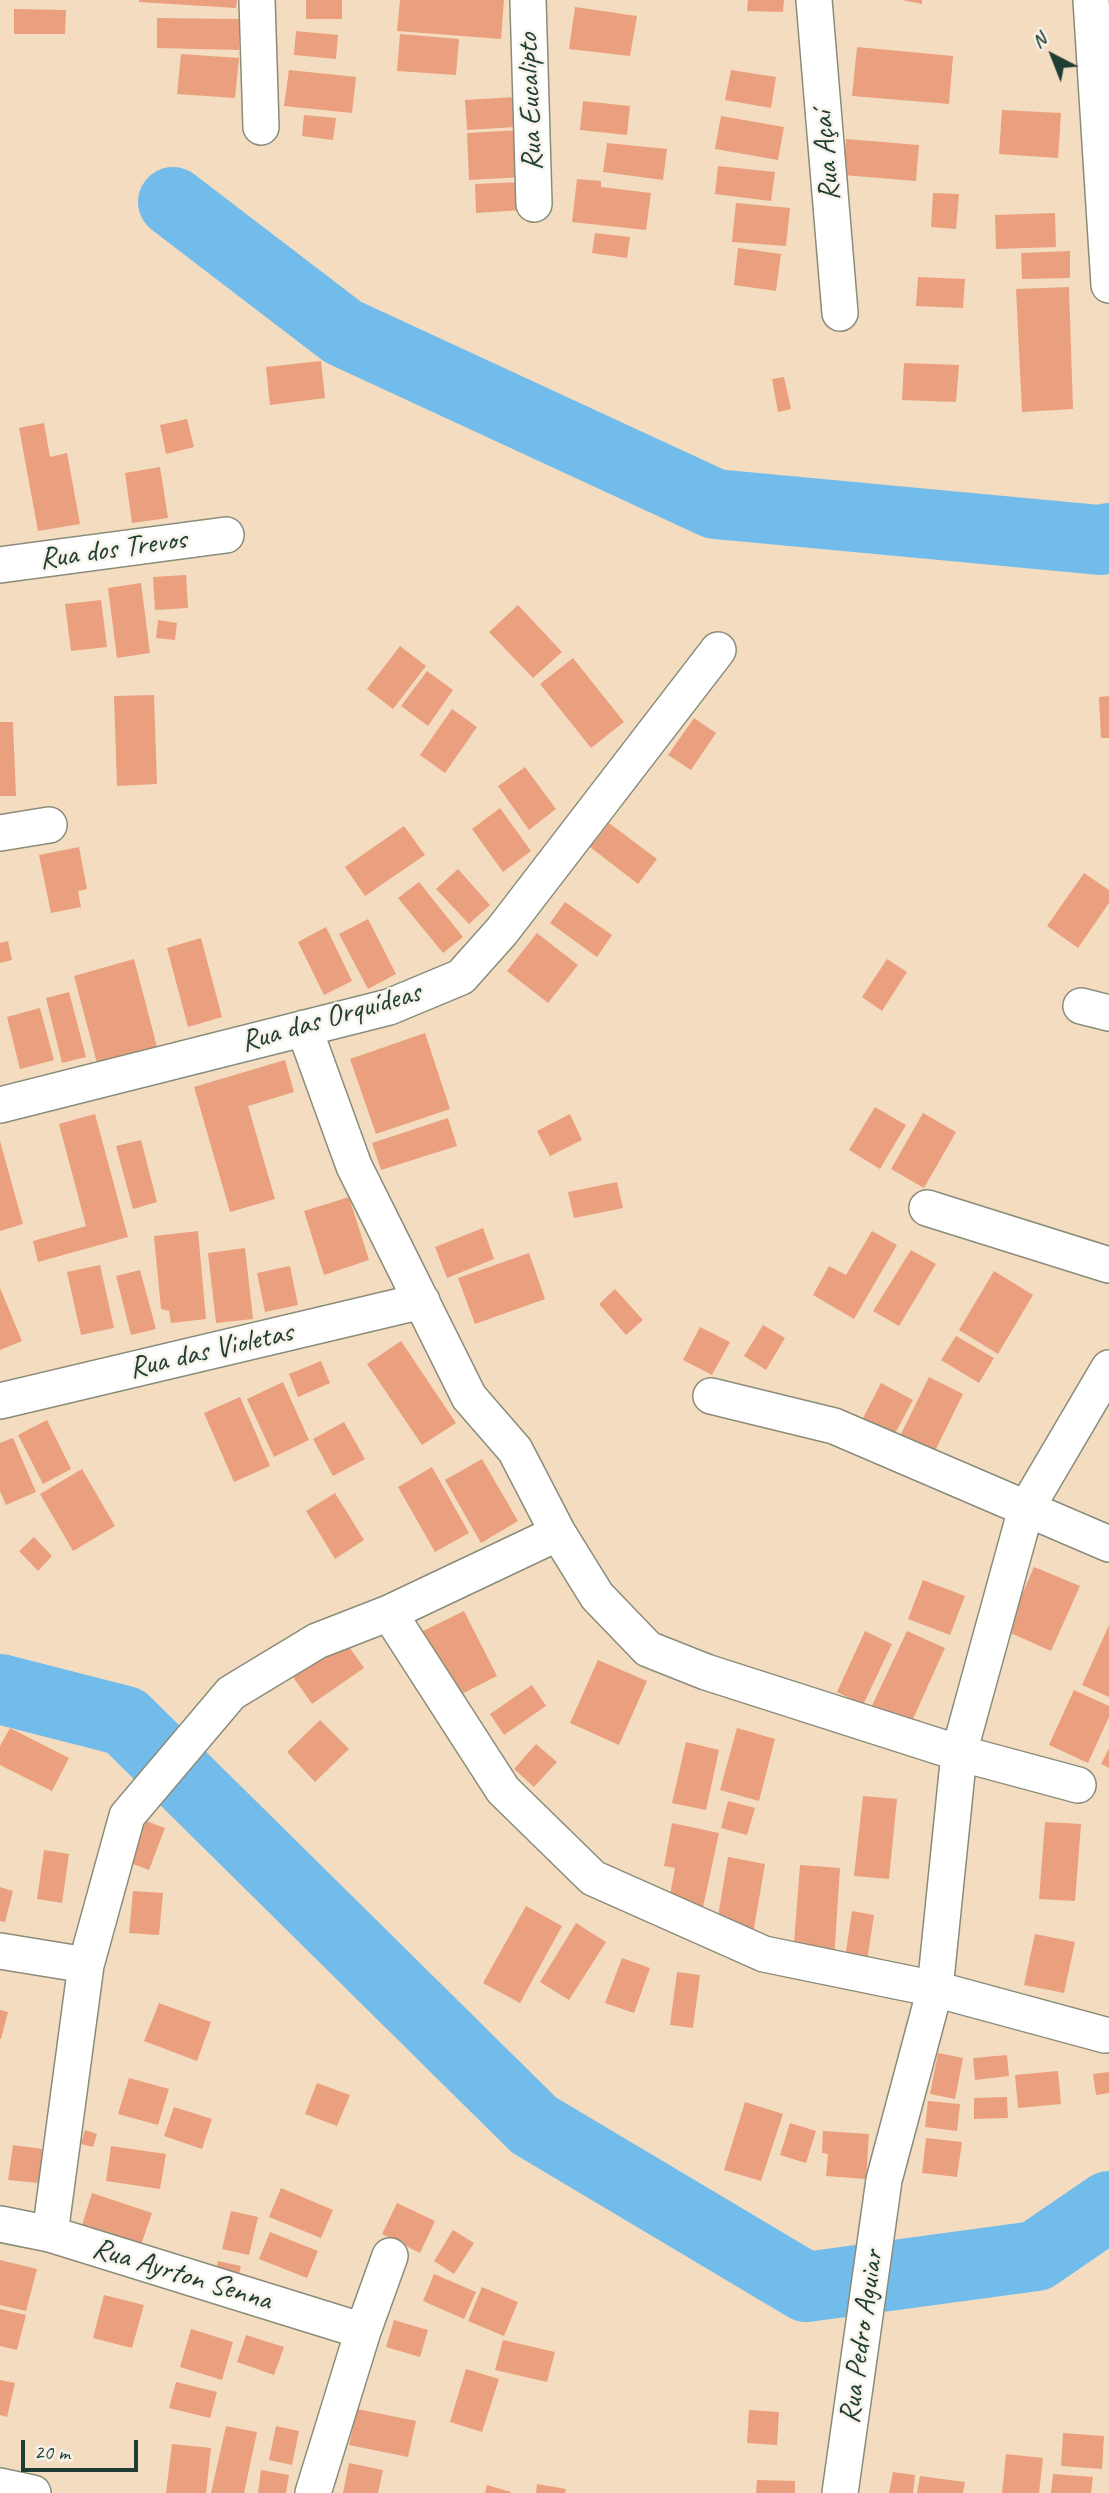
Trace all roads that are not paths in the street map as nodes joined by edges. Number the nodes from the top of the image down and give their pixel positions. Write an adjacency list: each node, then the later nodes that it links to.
1 (257, 0): 5 (street)
2 (528, 0): 6 (street, Rua Eucalipto)
3 (814, 0): 8 (street, Rua Açaí)
4 (1091, 0): 7 (street)
5 (261, 127)
6 (534, 204)
7 (1109, 285)
8 (840, 313)
9 (226, 535): 10 (street, Rua dos Trevos)
10 (0, 565)
11 (718, 650): 14 (street, Rua das Orquídeas)
12 (49, 825): 13 (street)
13 (0, 834)
14 (304, 1028): 15 (street, Rua das Orquídeas); 18 (street)
15 (0, 1105)
16 (927, 1208): 17 (street)
17 (1109, 1265)
18 (422, 1301): 21 (street, Rua das Violetas); 23 (street)
19 (1109, 1368): 22 (street, Rua Pedro Aguiar)
20 (711, 1396): 22 (street)
21 (0, 1401)
22 (1026, 1509): 24 (street); 26 (street, Rua Pedro Aguiar)
23 (558, 1533): 25 (street); 26 (street)
24 (1109, 1544)
25 (389, 1614): 29 (street); 30 (street)
26 (959, 1753): 27 (street); 30 (street, Rua Pedro Aguiar)
27 (1078, 1785)
28 (0, 1951): 29 (street)
29 (86, 1965): 33 (street)
30 (934, 1989): 31 (street); 39 (street, Rua Pedro Aguiar)
31 (1105, 2035)
32 (0, 2224): 33 (street, Rua Ayrton Senna)
33 (50, 2234): 35 (street, Rua Ayrton Senna)
34 (390, 2256): 35 (street)
35 (363, 2331): 38 (street)
36 (0, 2486): 37 (street)
37 (33, 2493)
38 (313, 2493)
39 (840, 2493)

